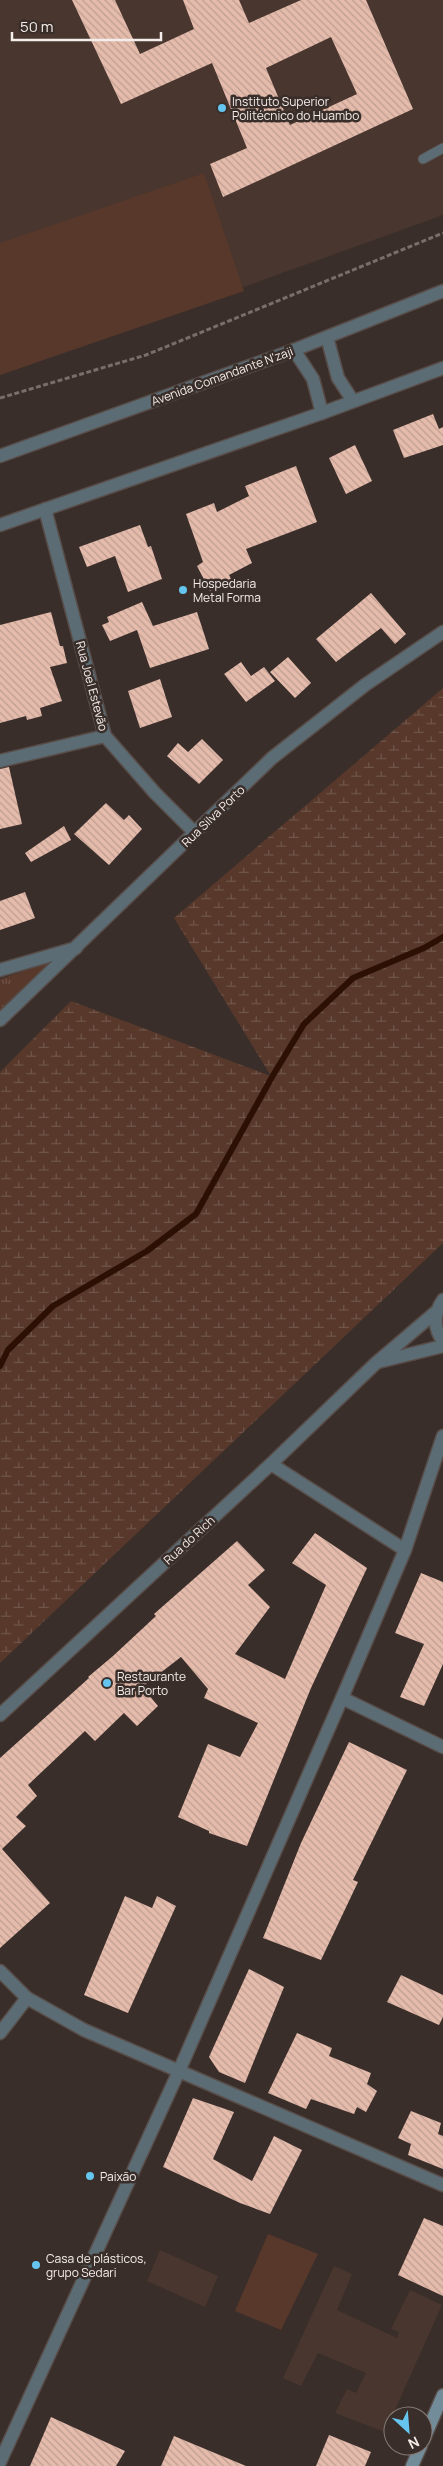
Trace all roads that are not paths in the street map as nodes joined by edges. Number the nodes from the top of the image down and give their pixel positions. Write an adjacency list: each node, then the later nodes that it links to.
1 (443, 148): 2 (lane)
2 (423, 159)
3 (443, 291): 4 (street, Avenida Comandante N'zaji)
4 (327, 337): 5 (street, Avenida Comandante N'zaji); 7 (street)
5 (294, 350): 8 (street); 9 (street, Avenida Comandante N'zaji)
6 (443, 368): 7 (street)
7 (353, 401): 8 (street)
8 (322, 413): 10 (street)
9 (0, 456)
10 (45, 510): 11 (street); 13 (street, Rua Joel Estevão)
11 (0, 525)
12 (443, 632): 15 (street, Rua Silva Porto)
13 (105, 736): 14 (street); 15 (street, Rua Joel Estevão)
14 (0, 761)
15 (195, 833): 16 (street, Rua Silva Porto)
16 (78, 947): 17 (street); 18 (street, Rua Silva Porto)
17 (0, 970)
18 (0, 1020)
19 (440, 1305): 20 (street); 22 (street, Rua do Rich)
20 (443, 1341)
21 (443, 1346): 22 (street, Rua do Rich)
22 (376, 1363): 24 (street, Rua do Rich)
23 (443, 1436): 25 (street)
24 (271, 1464): 25 (street); 27 (street, Rua do Rich)
25 (405, 1550): 26 (street)
26 (342, 1698): 28 (street); 32 (street)
27 (0, 1716)
28 (443, 1747)
29 (0, 1971): 30 (street)
30 (27, 1998): 31 (street); 32 (street)
31 (0, 2033)
32 (179, 2071): 33 (street); 36 (street)
33 (443, 2185)
34 (443, 2395): 35 (main road)
35 (433, 2418)
36 (0, 2462)

